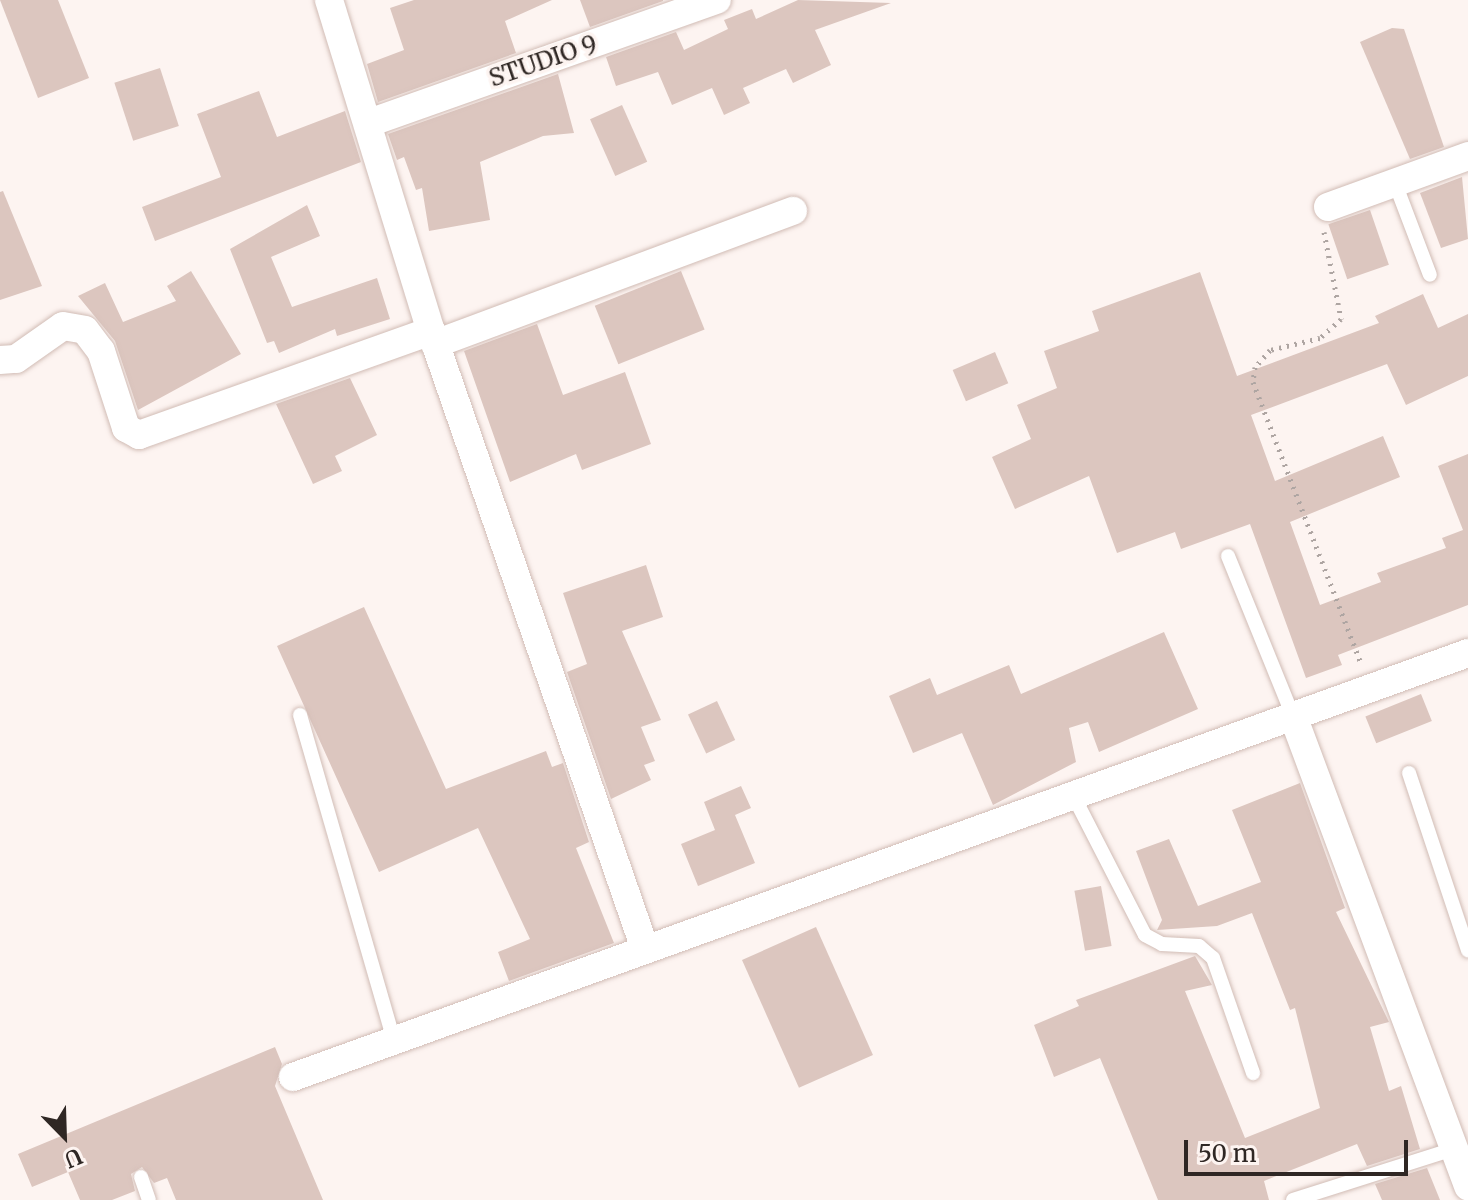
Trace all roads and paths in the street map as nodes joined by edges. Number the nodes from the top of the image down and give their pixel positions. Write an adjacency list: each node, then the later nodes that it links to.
1 (329, 0): 3 (street)
2 (717, 0): 3 (street, STUDIO 9)
3 (369, 123): 9 (street)
4 (1468, 156): 5 (street)
5 (1395, 183): 6 (street); 8 (lane)
6 (1328, 207): 13 (path)
7 (793, 211): 9 (street)
8 (1430, 275)
9 (433, 337): 10 (street); 18 (street)
10 (0, 360)
11 (1228, 556): 15 (lane)
12 (1468, 653): 13 (street)
13 (1370, 687): 15 (street)
14 (300, 715): 20 (lane)
15 (1293, 716): 17 (street); 23 (street)
16 (1409, 773): 19 (lane)
17 (1073, 795): 18 (street); 21 (lane)
18 (645, 949): 20 (street)
19 (1468, 950)
20 (393, 1037): 22 (street)
21 (1253, 1073)
22 (293, 1077)
23 (1454, 1149): 25 (street); 27 (lane)
24 (141, 1177): 26 (lane)
25 (1468, 1186)
26 (149, 1200)
27 (1293, 1200)

